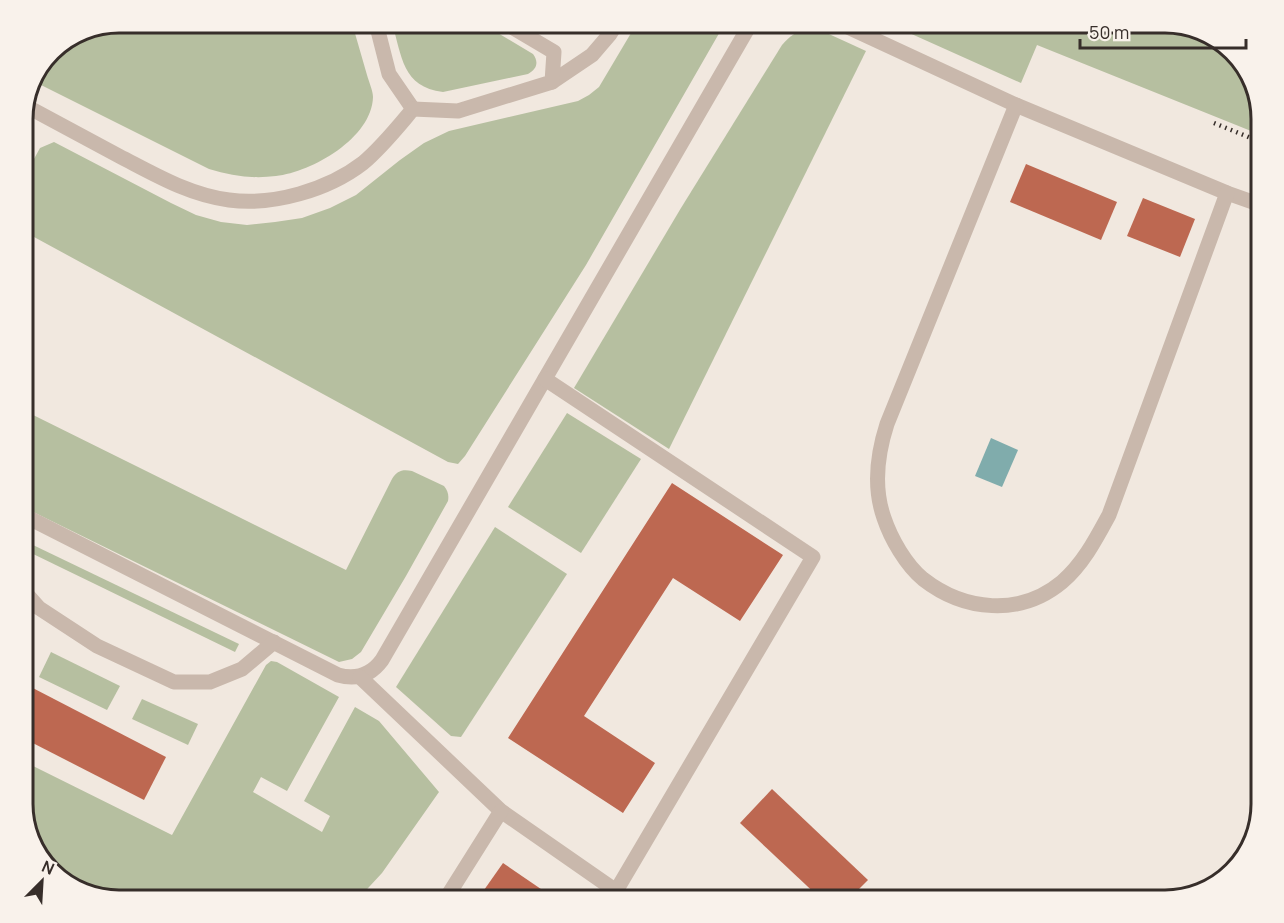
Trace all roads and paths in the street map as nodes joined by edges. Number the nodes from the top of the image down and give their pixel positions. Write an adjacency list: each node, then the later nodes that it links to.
1 (379, 33): 8 (lane)
2 (523, 33): 6 (lane)
3 (611, 33): 6 (lane)
4 (745, 33): 12 (lane)
5 (862, 33): 7 (lane)
6 (552, 82): 8 (lane)
7 (1016, 105): 10 (lane); 10 (lane)
8 (413, 109): 9 (lane)
9 (34, 110)
10 (1227, 193): 11 (lane)
11 (1251, 201)
12 (545, 379): 16 (lane); 20 (lane)
13 (33, 524): 15 (lane)
14 (33, 601): 15 (lane)
15 (274, 642): 16 (lane)
16 (360, 677): 17 (lane)
17 (501, 811): 18 (lane); 19 (lane)
18 (451, 890)
19 (615, 890)
20 (617, 890)

